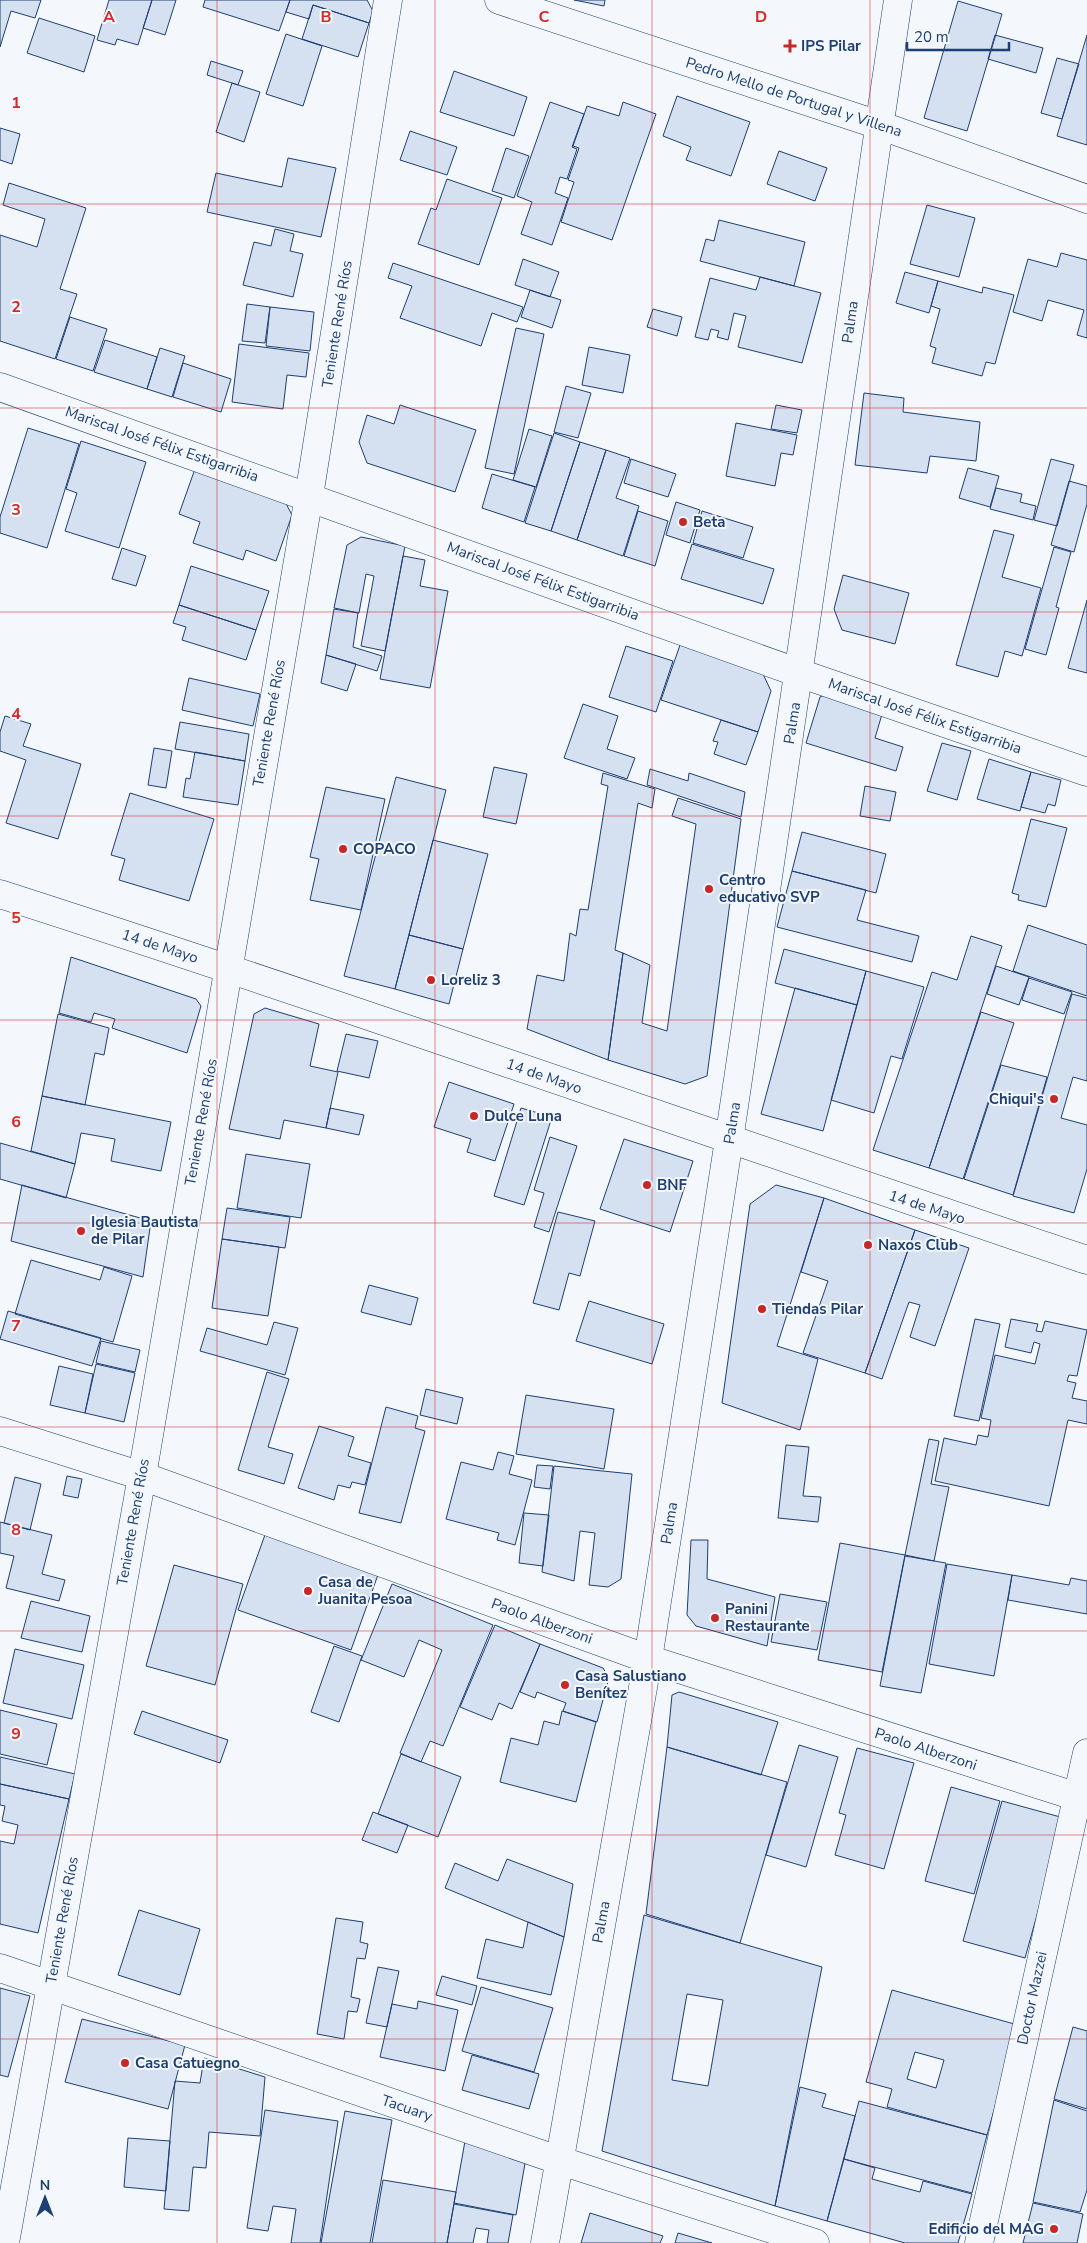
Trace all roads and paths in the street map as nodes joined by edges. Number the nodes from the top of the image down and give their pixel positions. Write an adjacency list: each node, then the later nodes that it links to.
1 (388, 0): 7 (street, Teniente René Ríos)
2 (499, 0): 4 (street, Pedro Mello de Portugal y Villena)
3 (898, 0): 4 (street, Palma)
4 (879, 124): 5 (street, Pedro Mello de Portugal y Villena); 8 (street, Palma)
5 (1087, 199)
6 (0, 387): 7 (street, Mariscal José Félix Estigarribia)
7 (309, 496): 8 (street, Mariscal José Félix Estigarribia); 11 (street, Teniente René Ríos)
8 (799, 673): 9 (street, Mariscal José Félix Estigarribia); 12 (street, Palma)
9 (1087, 772)
10 (0, 894): 11 (street, 14 de Mayo)
11 (227, 967): 12 (street, 14 de Mayo); 15 (street, Teniente René Ríos)
12 (729, 1140): 13 (street, 14 de Mayo); 16 (street, Palma)
13 (1087, 1260)
14 (0, 1431): 15 (street, Paolo Alberzoni)
15 (142, 1476): 16 (street, Paolo Alberzoni); 20 (street, Teniente René Ríos)
16 (648, 1659): 18 (street, Paolo Alberzoni); 21 (street, Palma)
17 (1087, 1754): 18 (street, Doctor Mazzei)
18 (1082, 1799): 25 (street, Doctor Mazzei)
19 (0, 1968): 20 (street, Tacuary)
20 (50, 1986): 21 (street, Tacuary); 22 (street, Teniente René Ríos)
21 (558, 2160): 23 (street, Palma); 24 (street, Tacuary)
22 (5, 2243)
23 (545, 2243)
24 (815, 2243)
25 (978, 2243)

